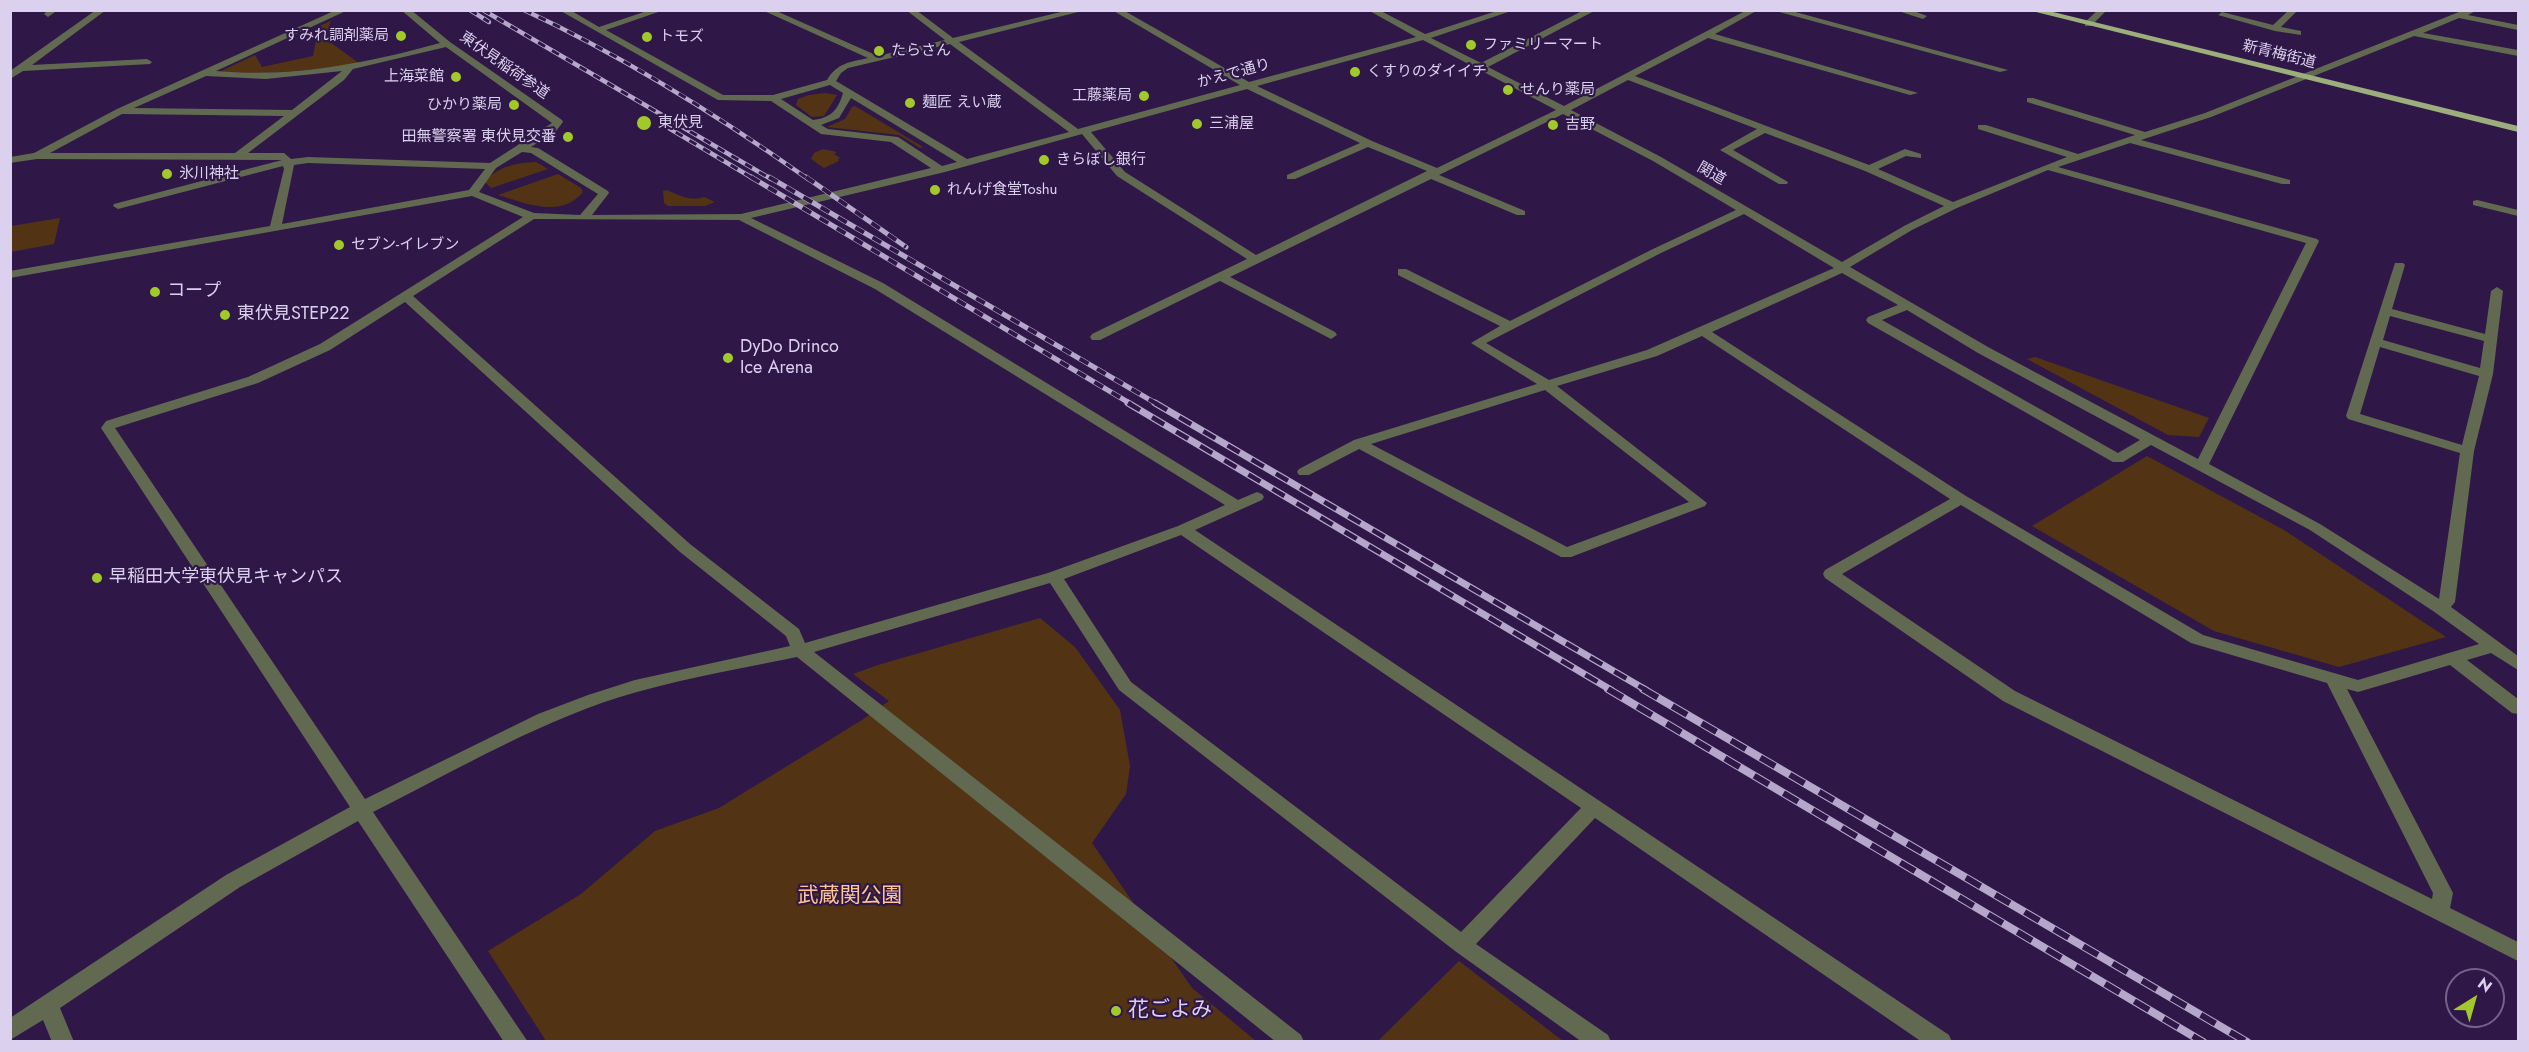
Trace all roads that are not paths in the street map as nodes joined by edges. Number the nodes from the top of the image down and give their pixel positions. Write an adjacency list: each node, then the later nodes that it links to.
1 (102, 10): 36 (street)
2 (344, 10): 40 (street)
3 (405, 10): 32 (street, 東伏見稲荷参道)
4 (563, 10): 26 (street)
5 (660, 10): 26 (street)
6 (766, 10): 34 (street)
7 (910, 10): 31 (street)
8 (1082, 10): 31 (street)
9 (1116, 10): 45 (street)
10 (1372, 10): 30 (street, 関道)
11 (1510, 10): 30 (street, かえで通り)
12 (1592, 10): 38 (street)
13 (1754, 10): 29 (street)
14 (1776, 10): 39 (street)
15 (1899, 10): 21 (street)
16 (2032, 10): 23 (main road, 新青梅街道)
17 (2103, 10): 23 (street)
18 (2294, 10): 25 (street)
19 (2473, 10): 22 (street)
20 (2222, 15): 25 (street)
21 (1923, 16)
22 (2460, 16): 24 (street); 28 (street)
23 (2088, 24): 43 (main road, 新青梅街道)
24 (2518, 27)
25 (2275, 28): 27 (street)
26 (598, 30): 48 (street)
27 (2298, 33)
28 (2415, 34): 33 (street); 43 (street)
29 (1708, 35): 42 (street); 47 (street)
30 (1421, 38): 38 (street, 関道); 45 (street, かえで通り)
31 (952, 41): 34 (street); 57 (street)
32 (447, 44): 37 (street); 61 (street, 東伏見稲荷参道)
33 (2518, 53)
34 (878, 59): 44 (street)
35 (147, 62): 36 (street)
36 (22, 68): 41 (street)
37 (349, 68): 40 (street); 52 (street)
38 (1478, 68): 50 (street, 関道)
39 (2003, 70)
40 (203, 73): 51 (street)
41 (10, 76)
42 (1629, 77): 50 (street); 55 (street)
43 (2308, 77): 56 (main road, 新青梅街道); 58 (street)
44 (831, 82): 46 (street); 48 (street)
45 (1249, 86): 57 (street, かえで通り); 60 (street)
46 (848, 93): 53 (street); 68 (street)
47 (1914, 94)
48 (773, 98): 53 (street)
49 (2030, 100): 58 (street)
50 (1564, 110): 73 (street); 81 (street, 関道)
51 (120, 111): 52 (street); 62 (street)
52 (294, 113): 63 (street)
53 (810, 123): 72 (street)
54 (1982, 127): 65 (street)
55 (1765, 129): 71 (street); 75 (street)
56 (2518, 129)
57 (1081, 132): 68 (street, かえで通り); 88 (street)
58 (2145, 135): 59 (street)
59 (2129, 140): 65 (street); 76 (street)
60 (1368, 142): 73 (street); 74 (street)
61 (518, 148): 69 (street); 86 (street)
62 (37, 156): 63 (street); 66 (street)
63 (237, 156): 67 (street)
64 (1917, 156): 71 (street)
65 (2078, 157): 70 (street)
66 (10, 160)
67 (288, 162): 69 (street); 79 (street); 87 (street)
68 (966, 163): 72 (street, かえで通り)
69 (492, 166): 77 (street)
70 (2048, 167): 80 (street); 109 (street)
71 (1869, 169): 80 (street)
72 (941, 170): 85 (street, かえで通り)
73 (1432, 173): 82 (street); 88 (street)
74 (1292, 177)
75 (1783, 182)
76 (2286, 182)
77 (473, 194): 84 (street); 87 (street)
78 (2477, 203): 83 (street)
79 (118, 206)
80 (1953, 206): 90 (street)
81 (1744, 210): 90 (street, 関道); 98 (street)
82 (1521, 213)
83 (2518, 213)
84 (532, 216): 86 (street); 95 (street)
85 (741, 217): 86 (street); 113 (street)
86 (583, 218)
87 (275, 228): 92 (street)
88 (1256, 259): 93 (street)
89 (2399, 265): 97 (street)
90 (1840, 268): 96 (street, 関道); 99 (street)
91 (1402, 272): 98 (street)
92 (10, 274)
93 (1221, 277): 100 (street); 101 (street)
94 (2497, 291): 102 (street)
95 (406, 296): 118 (street); 124 (street)
96 (1907, 306): 106 (street, 関道); 106 (street)
97 (2385, 311): 102 (street); 103 (street)
98 (1510, 326): 105 (street)
99 (1704, 332): 105 (street); 112 (street)
100 (1331, 335)
101 (1096, 337)
102 (2490, 339): 104 (street)
103 (2376, 342): 104 (street); 108 (street)
104 (2486, 374): 108 (street)
105 (1546, 384): 107 (street); 107 (street)
106 (2151, 439): 109 (street, 関道)
107 (1359, 443): 110 (street)
108 (2466, 451): 116 (street)
109 (2201, 466): 116 (street, 関道)
110 (1304, 471)
111 (1257, 497): 113 (street)
112 (1961, 499): 121 (street); 125 (street)
113 (1236, 506): 114 (street)
114 (1184, 529): 115 (street); 123 (street)
115 (1054, 578): 118 (street); 126 (street)
116 (2439, 607): 117 (street, 関道)
117 (2494, 646): 119 (street); 120 (street, 関道)
118 (800, 650): 124 (street); 132 (street)
119 (2454, 659): 121 (street); 122 (street)
120 (2518, 664)
121 (2334, 681): 125 (street)
122 (2518, 708)
123 (1594, 807): 126 (street); 134 (street)
124 (362, 809): 128 (street); 131 (street)
125 (2440, 912): 127 (street)
126 (1462, 945): 133 (street)
127 (2518, 952)
128 (48, 1005): 129 (street); 130 (street)
129 (10, 1030)
130 (63, 1041)
131 (517, 1041)
132 (1293, 1041)
133 (1600, 1041)
134 (1941, 1041)

